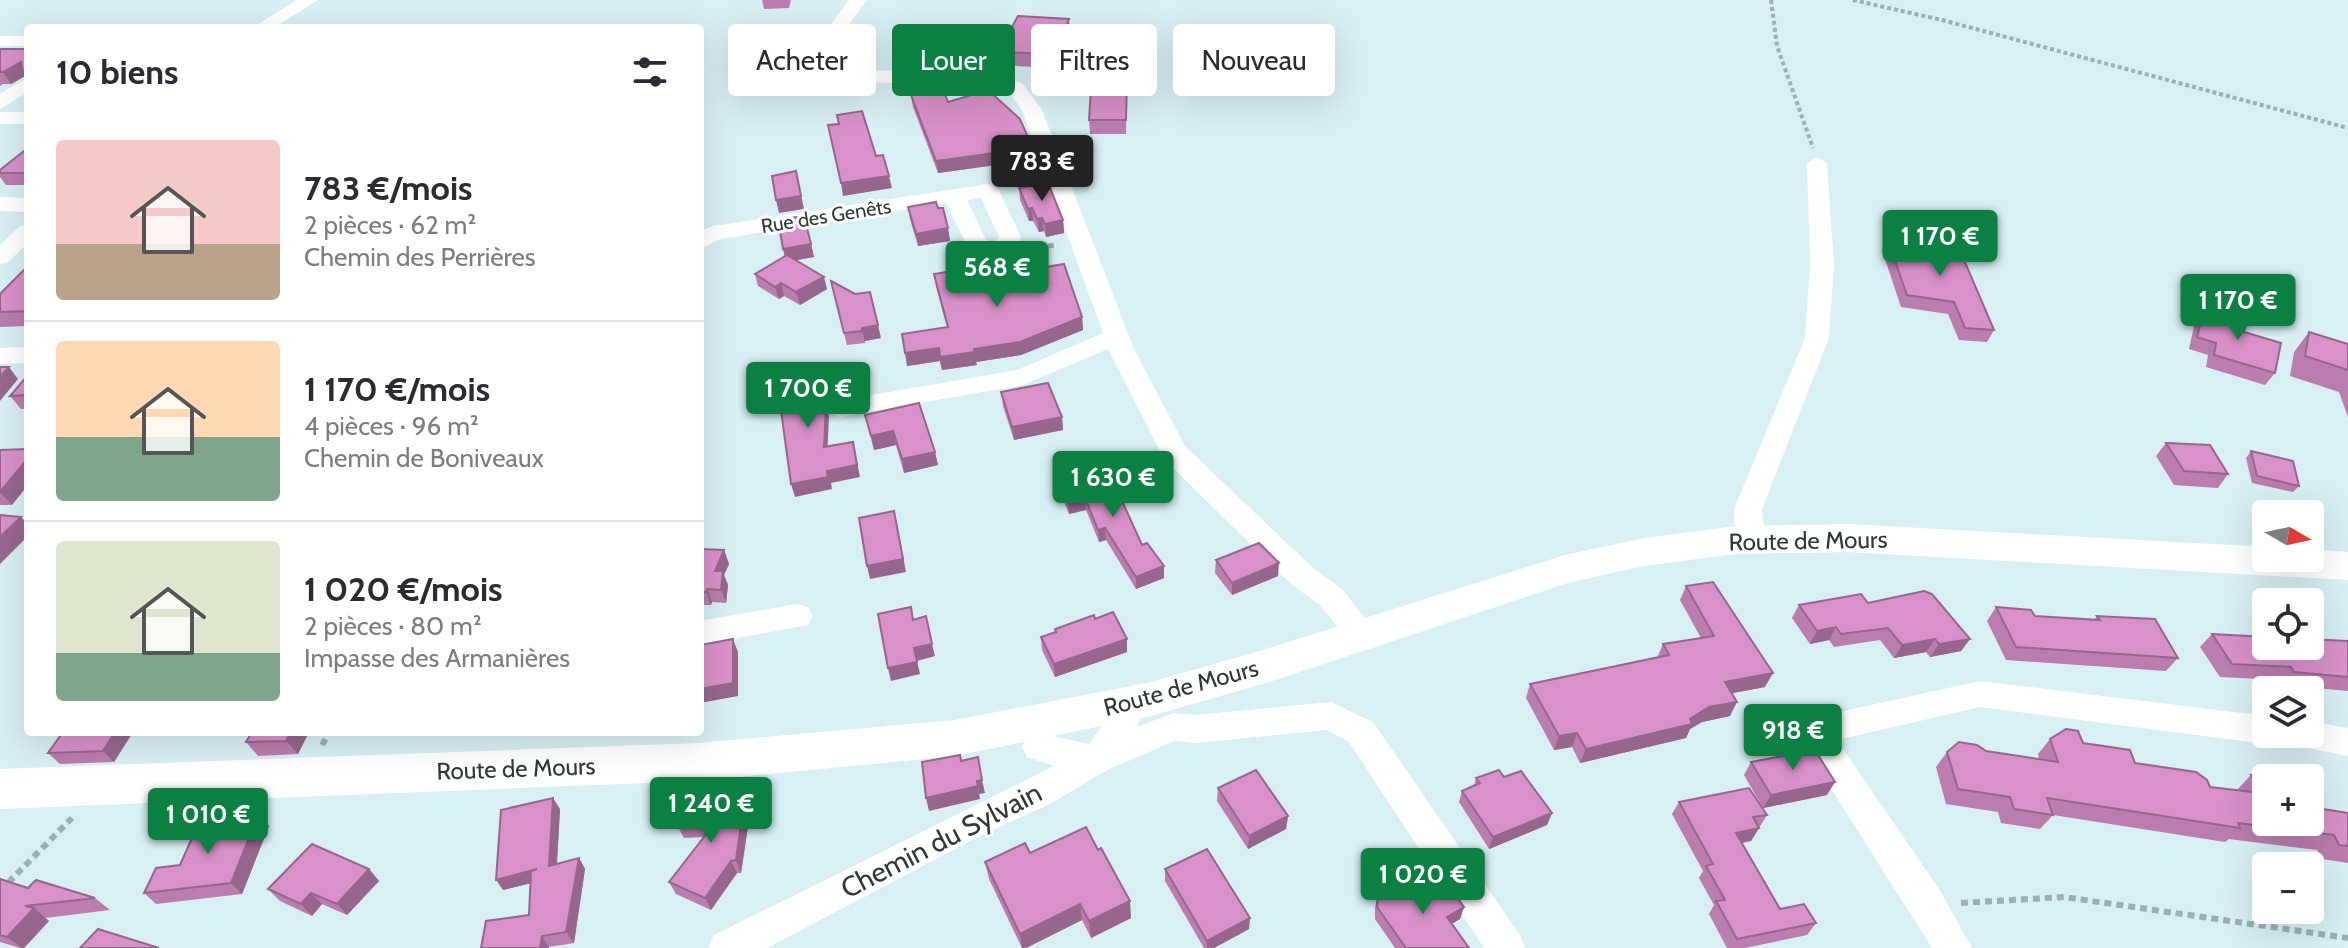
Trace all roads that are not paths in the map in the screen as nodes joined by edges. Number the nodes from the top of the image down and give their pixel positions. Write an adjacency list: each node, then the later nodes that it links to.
1 (277, 0): 4 (street)
2 (309, 0): 5 (street)
3 (858, 0): 19 (street)
4 (252, 24)
5 (268, 24)
6 (0, 41): 7 (street)
7 (24, 41)
8 (24, 86): 9 (street)
9 (0, 103)
10 (0, 118): 11 (street)
11 (24, 118)
12 (1817, 163): 23 (street)
13 (954, 196): 13 (street, Rue des Genêts); 17 (street, Rue des Genêts)
14 (0, 204): 15 (street)
15 (24, 205)
16 (24, 235): 18 (street)
17 (704, 239)
18 (0, 257)
19 (1117, 336): 22 (street); 27 (street)
20 (24, 355): 21 (street)
21 (0, 356)
22 (840, 408)
23 (1754, 539): 24 (main road, Route de Mours); 27 (main road, Route de Mours)
24 (2348, 566)
25 (797, 616): 26 (street)
26 (704, 632)
27 (1362, 634): 28 (main road, Route de Mours)
28 (1149, 710): 30 (main road, Route de Mours); 33 (street); 33 (street, Chemin du Sylvain); 37 (street)
29 (2252, 728): 38 (street)
30 (1028, 737): 33 (street); 34 (main road, Route de Mours); 35 (street)
31 (2324, 738): 32 (street)
32 (2348, 742)
33 (1097, 759): 35 (street, Chemin du Sylvain)
34 (0, 789)
35 (1038, 793): 36 (street, Chemin du Sylvain)
36 (728, 948)
37 (1506, 948)
38 (1953, 948)

